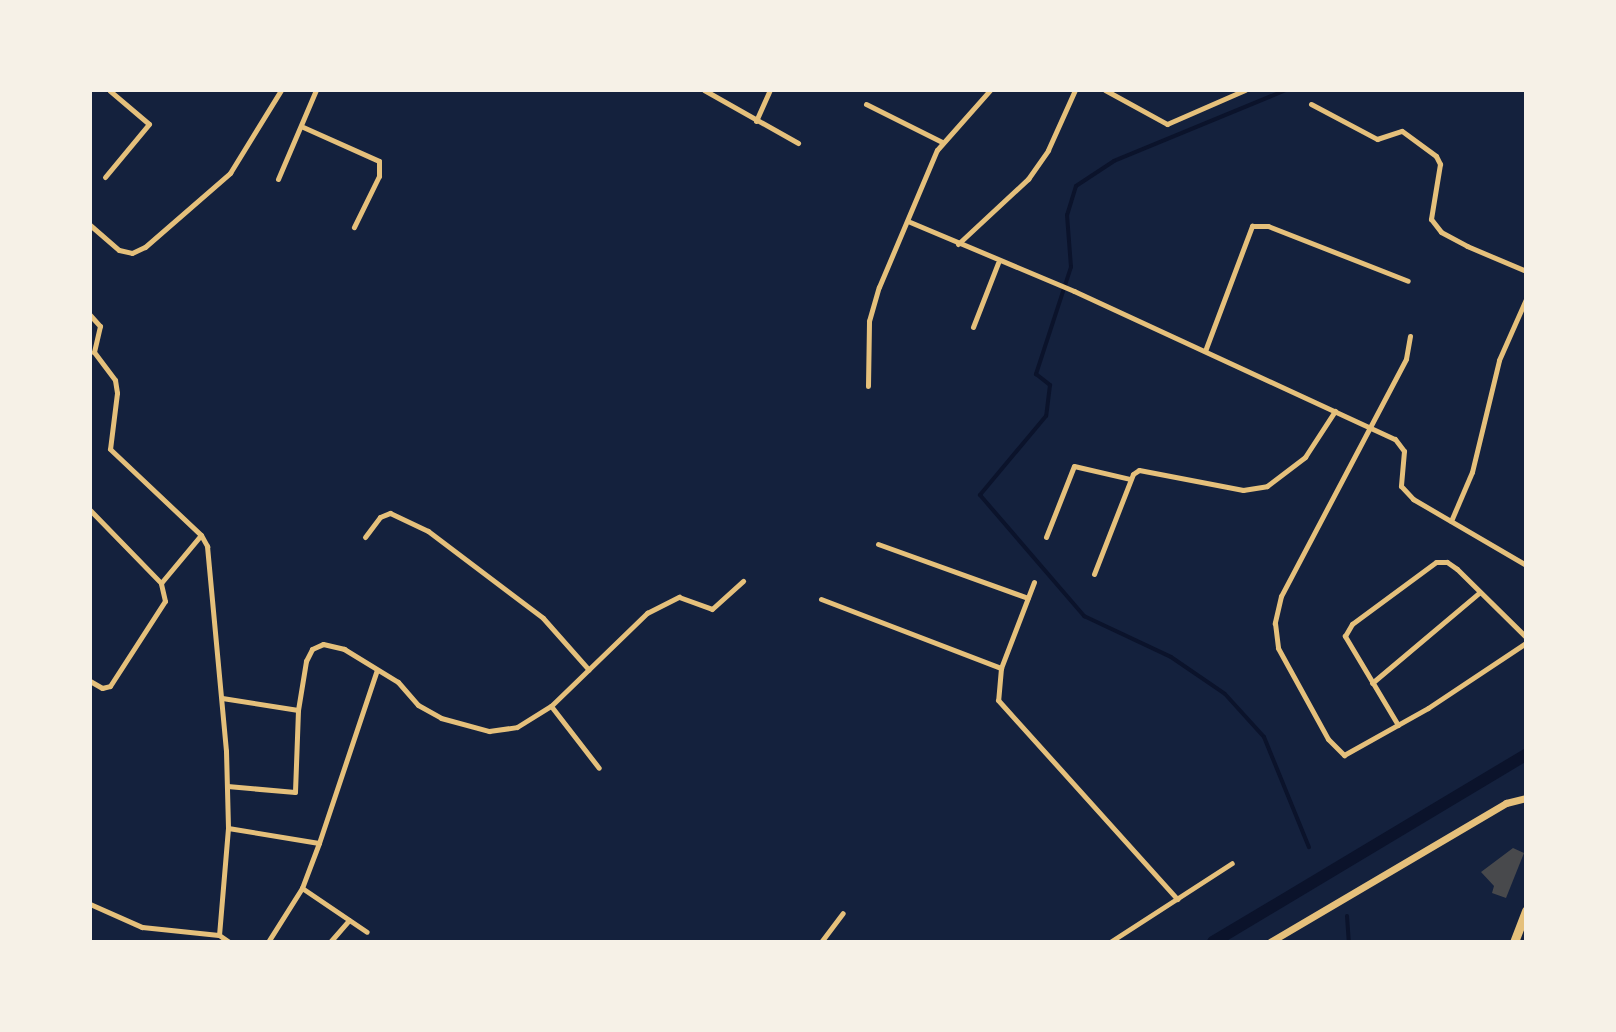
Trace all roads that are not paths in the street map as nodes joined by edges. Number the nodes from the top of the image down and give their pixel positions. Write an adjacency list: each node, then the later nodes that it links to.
1 (109, 90): 17 (street)
2 (281, 90): 20 (street)
3 (316, 90): 14 (street)
4 (704, 90): 13 (street)
5 (770, 90): 13 (street)
6 (990, 90): 15 (street)
7 (1063, 90): 10 (street)
8 (1105, 90): 9 (street)
9 (1245, 90)
10 (1074, 92): 22 (street)
11 (866, 104): 15 (street)
12 (1311, 104): 24 (street)
13 (756, 121): 16 (street)
14 (303, 127): 18 (street); 21 (street)
15 (942, 142): 19 (street)
16 (798, 143)
17 (105, 177)
18 (278, 179)
19 (910, 222): 22 (street); 31 (street)
20 (90, 225)
21 (354, 227)
22 (958, 244): 23 (street)
23 (998, 263): 28 (street); 30 (street)
24 (1526, 271)
25 (1408, 281): 30 (street)
26 (1526, 299): 36 (street)
27 (90, 315): 37 (street)
28 (973, 327)
29 (1410, 336): 33 (street)
30 (1205, 351): 32 (street)
31 (868, 386)
32 (1335, 411): 33 (street); 34 (street)
33 (1369, 427): 36 (street); 58 (street)
34 (1130, 479): 39 (street); 42 (street)
35 (90, 510): 45 (street)
36 (1451, 521): 41 (street)
37 (201, 535): 45 (street); 55 (street)
38 (365, 537): 52 (street)
39 (1046, 537)
40 (878, 544): 47 (street)
41 (1526, 565)
42 (1094, 574)
43 (743, 581): 52 (street)
44 (1034, 582): 47 (street)
45 (161, 583): 54 (street)
46 (1480, 592): 49 (street); 53 (street); 53 (street)
47 (1028, 598): 50 (street)
48 (821, 599): 50 (street)
49 (1526, 640): 58 (street)
50 (1001, 668): 66 (street)
51 (377, 670): 56 (street); 57 (street); 63 (street)
52 (589, 670): 56 (street)
53 (1372, 683): 58 (street)
54 (90, 684)
55 (221, 698): 57 (street); 60 (street)
56 (551, 706): 59 (street)
57 (298, 710): 60 (street)
58 (1398, 725)
59 (599, 768)
60 (227, 786): 62 (street)
61 (1526, 798): 78 (street)
62 (228, 828): 63 (street); 72 (street)
63 (319, 843): 65 (street)
64 (1232, 863): 66 (street)
65 (302, 888): 70 (street); 74 (street)
66 (1177, 899): 77 (street)
67 (90, 904): 72 (street)
68 (1526, 912): 79 (main road)
69 (843, 913): 76 (street)
70 (349, 920): 71 (street); 75 (street)
71 (367, 932)
72 (219, 935): 73 (street)
73 (229, 942)
74 (268, 942)
75 (330, 942)
76 (821, 942)
77 (1110, 942)
78 (1270, 942)
79 (1514, 942)

